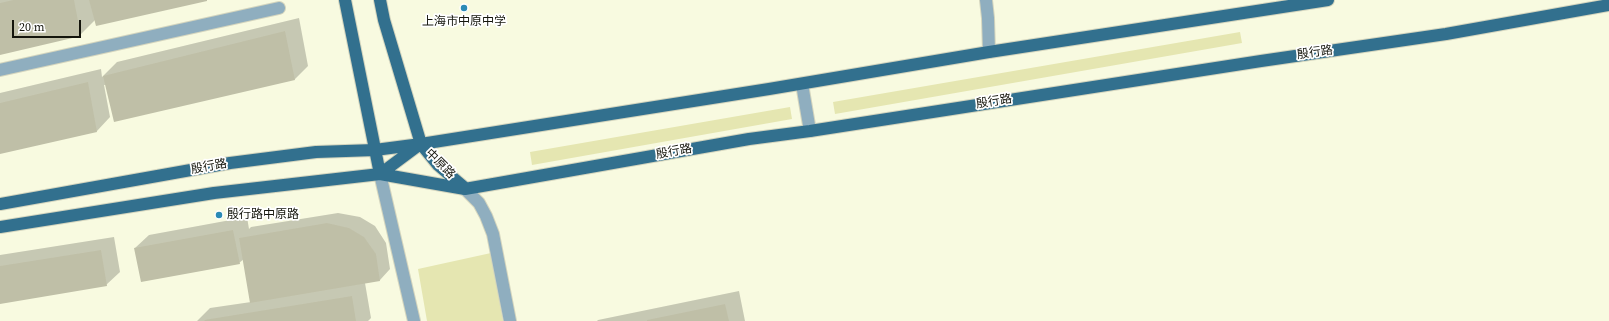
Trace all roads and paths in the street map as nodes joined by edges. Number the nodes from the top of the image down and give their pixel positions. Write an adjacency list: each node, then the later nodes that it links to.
1 (345, 0): 13 (main road)
2 (380, 0): 12 (main road, 中原路)
3 (986, 0): 8 (street)
4 (1328, 0): 5 (main road, 殷行路)
5 (1278, 4): 8 (main road, 殷行路)
6 (1609, 5): 11 (main road, 殷行路)
7 (279, 8): 9 (street)
8 (988, 52): 10 (main road, 殷行路)
9 (0, 70)
10 (802, 84): 11 (street); 12 (main road, 殷行路)
11 (810, 131): 15 (main road, 殷行路)
12 (421, 144): 13 (main road, 殷行路); 14 (main road, 殷行路); 15 (main road, 中原路)
13 (375, 150): 14 (main road); 16 (main road, 殷行路)
14 (380, 174): 15 (main road, 殷行路); 17 (main road, 殷行路); 18 (street)
15 (465, 189): 19 (street, 中原路)
16 (0, 204)
17 (0, 227)
18 (414, 321)
19 (510, 321)

